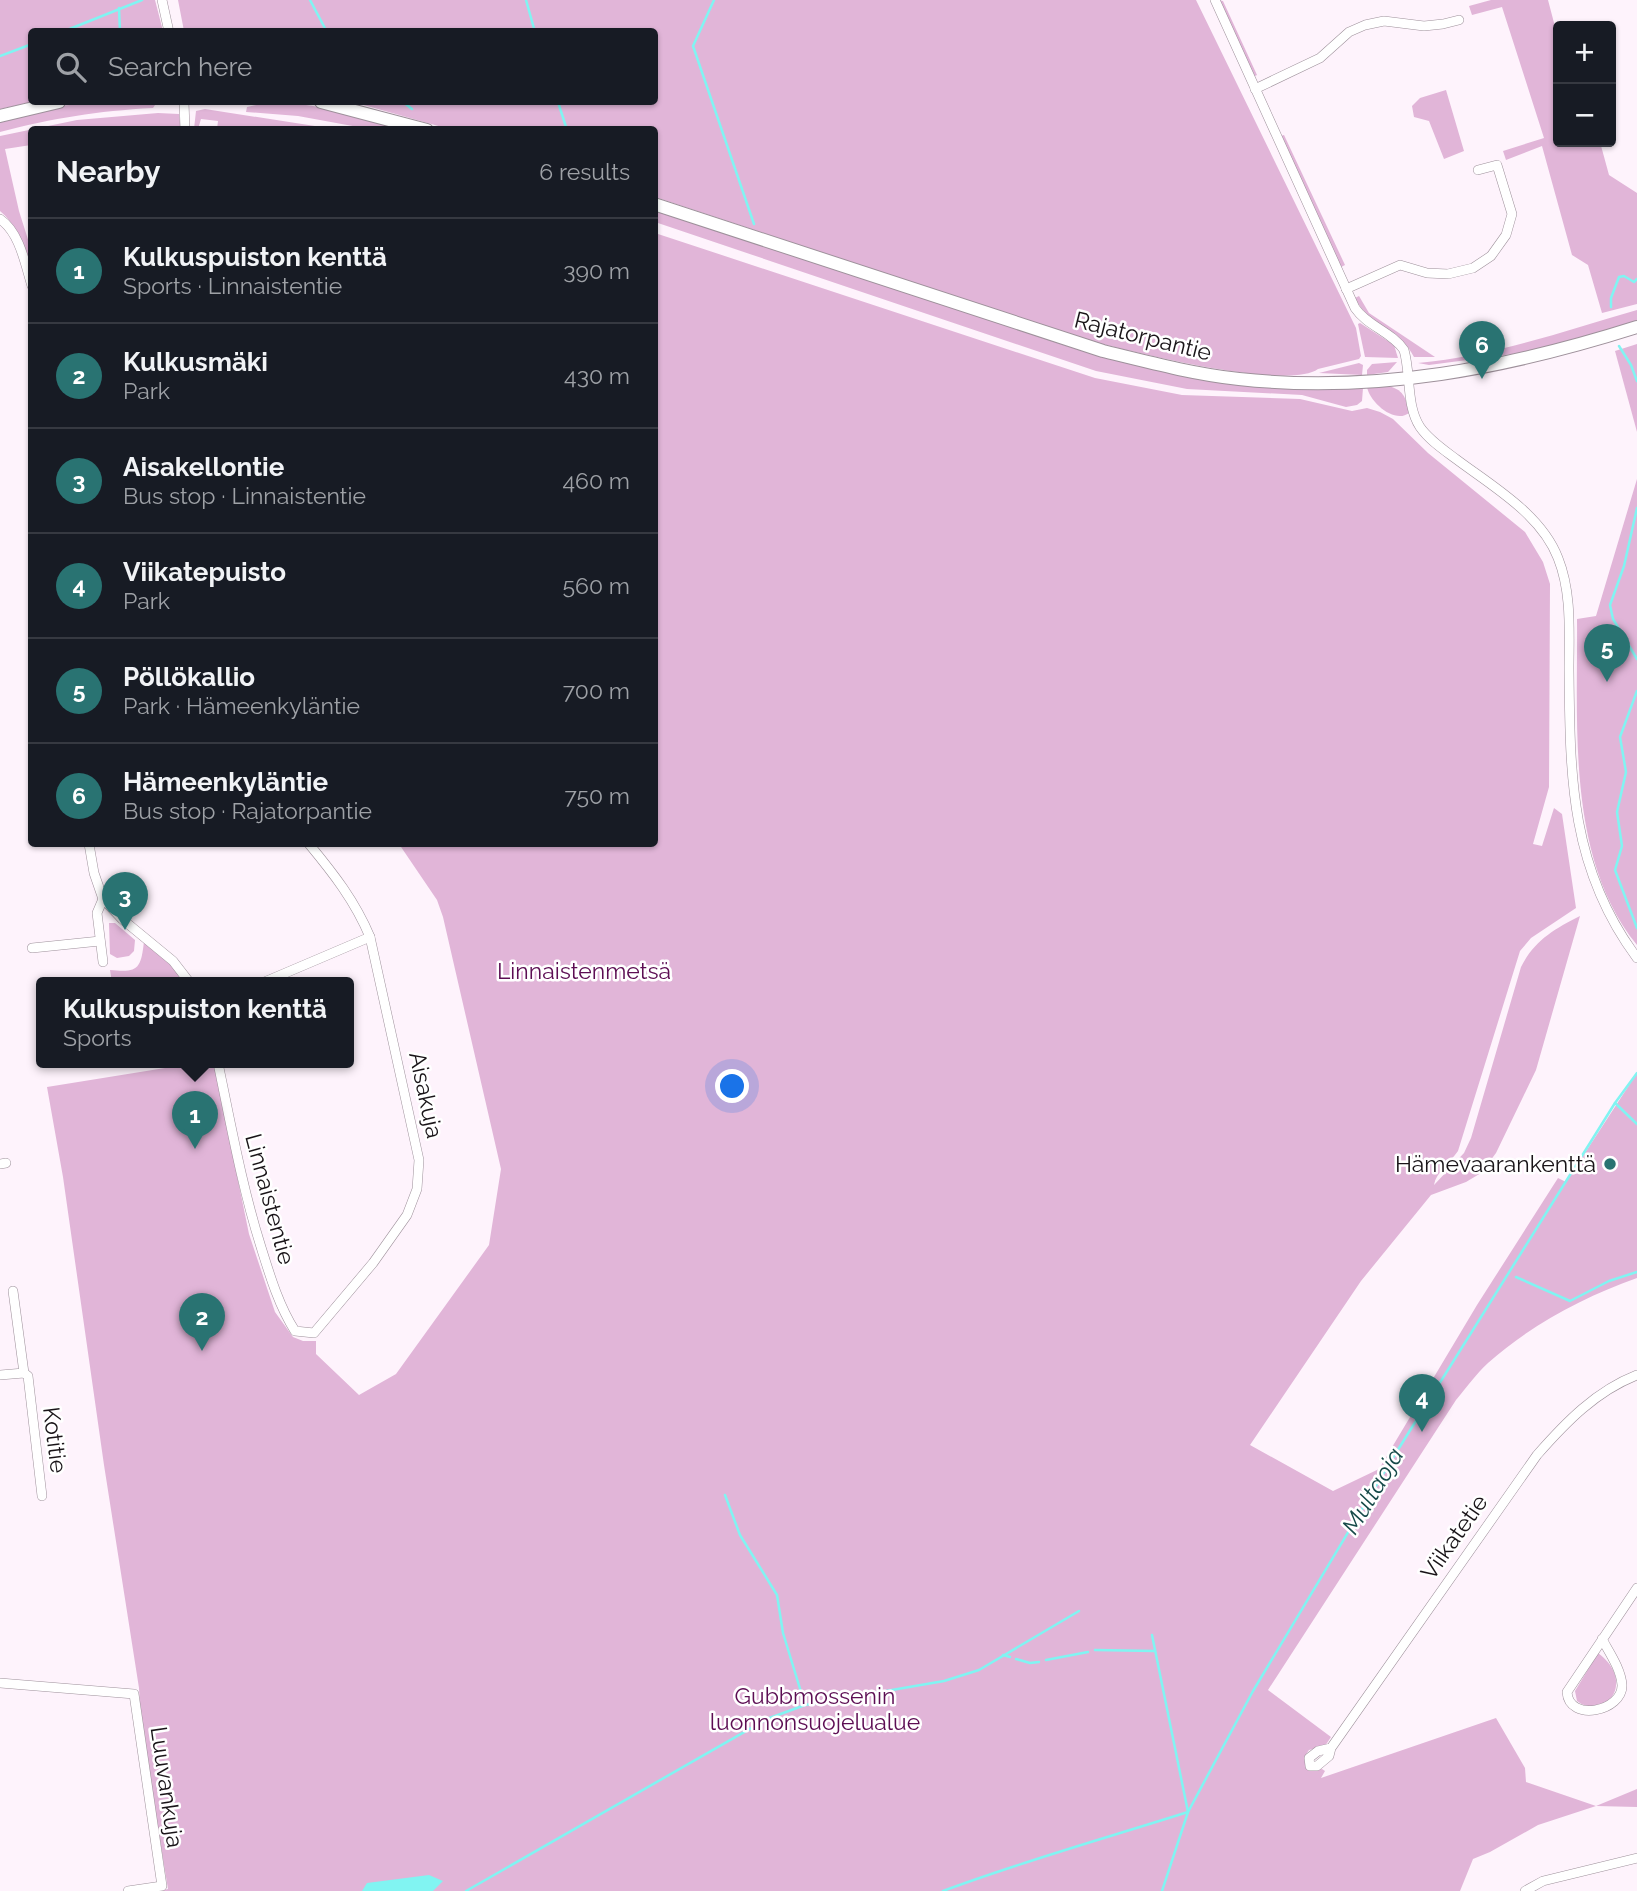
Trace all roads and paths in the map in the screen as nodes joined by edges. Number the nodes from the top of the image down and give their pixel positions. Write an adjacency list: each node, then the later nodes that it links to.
1 (162, 0): 4 (street)
2 (1215, 0): 5 (street)
3 (1459, 20): 5 (street)
4 (168, 28)
5 (1255, 89): 16 (street)
6 (46, 105): 9 (main road)
7 (184, 105): 10 (street)
8 (332, 105): 11 (main road)
9 (0, 116)
10 (185, 126)
11 (412, 126)
12 (1478, 170): 16 (street)
13 (658, 205): 18 (main road, Rajatorpantie)
14 (0, 219): 15 (street)
15 (28, 273)
16 (1346, 289): 18 (street)
17 (1637, 327): 18 (main road, Rajatorpantie)
18 (1410, 379): 25 (street)
19 (90, 847): 21 (street)
20 (311, 847): 22 (street, Aisakuja)
21 (103, 899): 23 (street); 27 (street)
22 (370, 937): 28 (street); 31 (street, Aisakuja)
23 (100, 941): 24 (street); 26 (street)
24 (32, 948)
25 (1637, 958)
26 (103, 962)
27 (185, 977)
28 (276, 977)
29 (219, 1068): 31 (street, Linnaistentie)
30 (13, 1291): 32 (street, Kotitie)
31 (305, 1334)
32 (24, 1373): 33 (street); 35 (street, Kotitie)
33 (0, 1375)
34 (1637, 1375): 39 (street, Viikatetie)
35 (43, 1496)
36 (1637, 1588): 37 (street)
37 (1602, 1639): 37 (street)
38 (0, 1683): 41 (street, Luuvankuja)
39 (1331, 1748)
40 (1637, 1858): 42 (street)
41 (128, 1891)
42 (1525, 1891)

